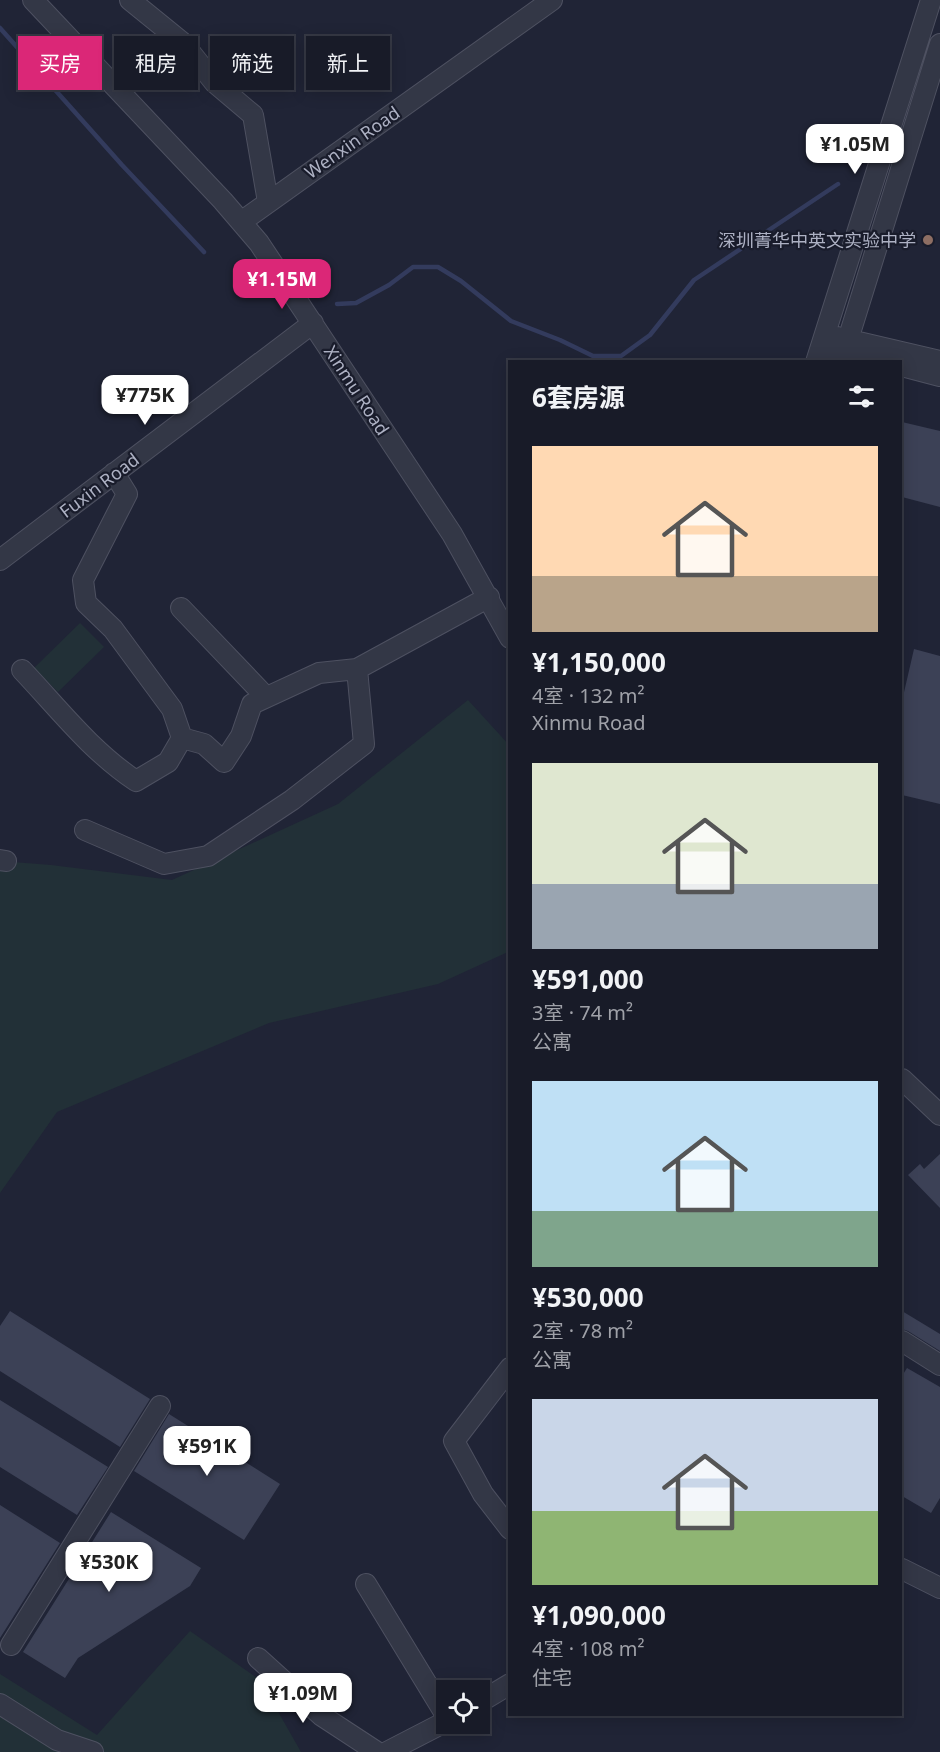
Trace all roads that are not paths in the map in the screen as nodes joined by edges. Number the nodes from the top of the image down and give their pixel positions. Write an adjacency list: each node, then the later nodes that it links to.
1 (33, 0): 7 (street, Xinmu Road)
2 (130, 0): 6 (street)
3 (552, 0): 6 (street, Wenxin Road)
4 (931, 0): 9 (street)
5 (940, 44): 10 (street)
6 (268, 202): 7 (street, Wenxin Road)
7 (241, 222): 8 (street, Xinmu Road)
8 (313, 323): 15 (street, Fuxin Road); 17 (street, Xinmu Road)
9 (820, 348): 10 (street)
10 (844, 351): 11 (street); 12 (street)
11 (873, 360)
12 (940, 361)
13 (902, 366): 14 (street)
14 (940, 376)
15 (114, 473): 16 (street, Fuxin Road); 23 (street)
16 (0, 560)
17 (489, 597): 19 (street, Xinmu Road); 20 (street)
18 (180, 608): 22 (street)
19 (508, 634)
20 (357, 669): 22 (street); 24 (street)
21 (22, 670): 23 (street)
22 (266, 697): 23 (street)
23 (182, 738)
24 (85, 830)
25 (902, 1079): 26 (street)
26 (940, 1115)
27 (902, 1341): 28 (street)
28 (940, 1365)
29 (508, 1371): 31 (street)
30 (160, 1406): 35 (street)
31 (508, 1526)
32 (902, 1569): 34 (street)
33 (366, 1584): 39 (street)
34 (940, 1588)
35 (11, 1645)
36 (258, 1658): 43 (street)
37 (508, 1685): 38 (street)
38 (490, 1695)
39 (436, 1701)
40 (0, 1704): 42 (street)
41 (436, 1725): 44 (street)
42 (93, 1752)
43 (376, 1752)
44 (387, 1752)

